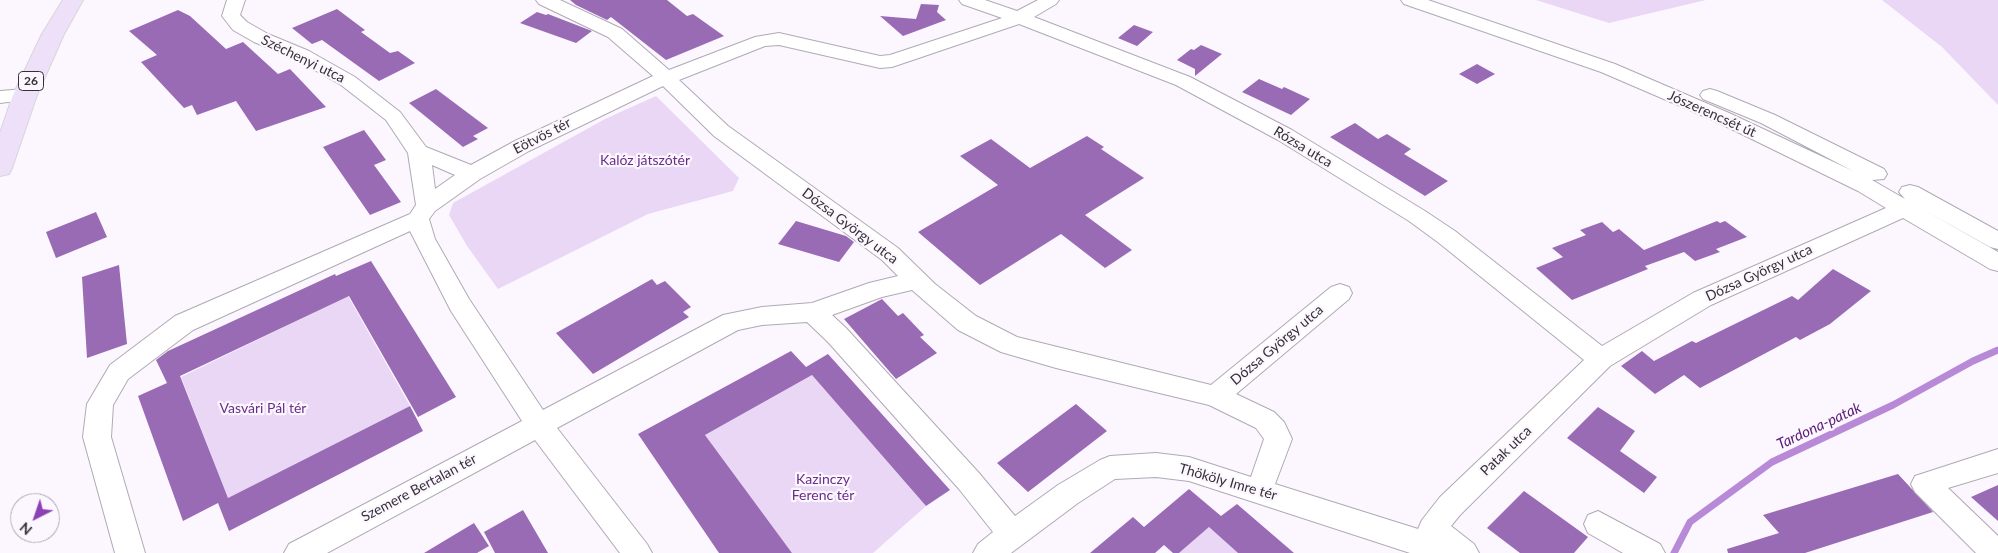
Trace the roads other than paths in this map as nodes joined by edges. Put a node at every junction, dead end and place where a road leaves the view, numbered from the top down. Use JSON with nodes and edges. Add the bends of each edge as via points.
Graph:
{"nodes":[{"id":1,"x":73,"y":0,"type":"edge"},
{"id":2,"x":236,"y":0,"type":"edge"},
{"id":3,"x":545,"y":0,"type":"edge"},
{"id":4,"x":968,"y":0,"type":"edge"},
{"id":5,"x":1050,"y":0,"type":"edge"},
{"id":6,"x":1410,"y":0,"type":"edge"},
{"id":7,"x":1450,"y":0,"type":"edge"},
{"id":8,"x":1017,"y":18,"type":"junction"},
{"id":9,"x":665,"y":78,"type":"junction"},
{"id":10,"x":25,"y":94,"type":"junction"},
{"id":11,"x":0,"y":97,"type":"edge"},
{"id":12,"x":419,"y":152,"type":"junction"},
{"id":13,"x":0,"y":168,"type":"edge"},
{"id":14,"x":472,"y":174,"type":"junction"},
{"id":15,"x":1914,"y":204,"type":"junction"},
{"id":16,"x":422,"y":212,"type":"junction"},
{"id":17,"x":1998,"y":242,"type":"edge"},
{"id":18,"x":1998,"y":263,"type":"edge"},
{"id":19,"x":916,"y":280,"type":"junction"},
{"id":20,"x":1340,"y":293,"type":"dead end"},
{"id":21,"x":812,"y":312,"type":"junction"},
{"id":22,"x":1601,"y":359,"type":"junction"},
{"id":23,"x":1215,"y":396,"type":"junction"},
{"id":24,"x":538,"y":424,"type":"junction"},
{"id":25,"x":1998,"y":461,"type":"edge"},
{"id":26,"x":1259,"y":490,"type":"junction"},
{"id":27,"x":1598,"y":524,"type":"dead end"},
{"id":28,"x":1013,"y":535,"type":"junction"},
{"id":29,"x":1428,"y":542,"type":"edge"},
{"id":30,"x":130,"y":553,"type":"edge"},
{"id":31,"x":299,"y":553,"type":"edge"},
{"id":32,"x":637,"y":553,"type":"edge"},
{"id":33,"x":988,"y":553,"type":"edge"},
{"id":34,"x":1464,"y":553,"type":"edge"},
{"id":35,"x":1650,"y":553,"type":"edge"},
{"id":36,"x":1996,"y":553,"type":"edge"}],
"edges":[{"from":1,"to":10,"type":"main road","number":"26"},
{"from":2,"to":12,"type":"street","name":"Széchenyi utca","via":[[231,16],[240,26],[348,80],[393,116]]},
{"from":3,"to":9,"type":"street","name":"Dózsa György utca","via":[[615,33]]},
{"from":4,"to":8,"type":"street","name":"Rózsa utca"},
{"from":5,"to":8,"type":"street","name":"Eötvös tér"},
{"from":6,"to":15,"type":"street","name":"Jószerencsét út","via":[[1608,68],[1722,117],[1866,186]]},
{"from":7,"to":15,"type":"street","name":"Jószerencsét út","via":[[1612,56],[1743,109],[1815,142]]},
{"from":8,"to":9,"type":"street","name":"Eötvös tér","via":[[892,61],[880,62],[779,39],[729,52]]},
{"from":8,"to":22,"type":"street","name":"Rózsa utca","via":[[1183,81],[1285,135],[1447,237]]},
{"from":9,"to":14,"type":"street","name":"Eötvös tér","via":[[522,146]]},
{"from":9,"to":19,"type":"street","name":"Dózsa György utca","via":[[721,131],[890,254]]},
{"from":10,"to":11,"type":"street"},
{"from":10,"to":13,"type":"main road","number":"26"},
{"from":12,"to":14,"type":"street"},
{"from":12,"to":16,"type":"street","name":"Széchenyi utca"},
{"from":14,"to":16,"type":"street","name":"Eötvös tér"},
{"from":15,"to":17,"type":"street","name":"Jószerencsét út"},
{"from":15,"to":18,"type":"street","name":"Jószerencsét út"},
{"from":15,"to":22,"type":"street","name":"Dózsa György utca","via":[[1702,300]]},
{"from":16,"to":24,"type":"street","via":[[424,239],[460,305]]},
{"from":16,"to":30,"type":"street","via":[[184,323],[119,372],[100,404],[97,437]]},
{"from":19,"to":21,"type":"street","via":[[877,289]]},
{"from":19,"to":23,"type":"street","name":"Dózsa György utca","via":[[967,323],[1010,345]]},
{"from":20,"to":23,"type":"street","name":"Dózsa György utca"},
{"from":21,"to":24,"type":"street","via":[[732,322]]},
{"from":21,"to":28,"type":"street","via":[[950,459]]},
{"from":22,"to":29,"type":"street","name":"Patak utca","via":[[1450,506]]},
{"from":23,"to":26,"type":"street","name":"Dózsa György utca","via":[[1265,420],[1274,430],[1278,439],[1275,451]]},
{"from":24,"to":31,"type":"street","name":"Szemere Bertalan tér"},
{"from":24,"to":32,"type":"street"},
{"from":25,"to":36,"type":"street","via":[[1925,484]]},
{"from":26,"to":28,"type":"street","name":"Thököly Imre tér","via":[[1169,465],[1110,468]]},
{"from":26,"to":29,"type":"street","name":"Thököly Imre tér"},
{"from":27,"to":35,"type":"street"},
{"from":28,"to":33,"type":"street","name":"Thököly Imre tér"},
{"from":29,"to":34,"type":"street","name":"Thököly Imre tér"}]}
